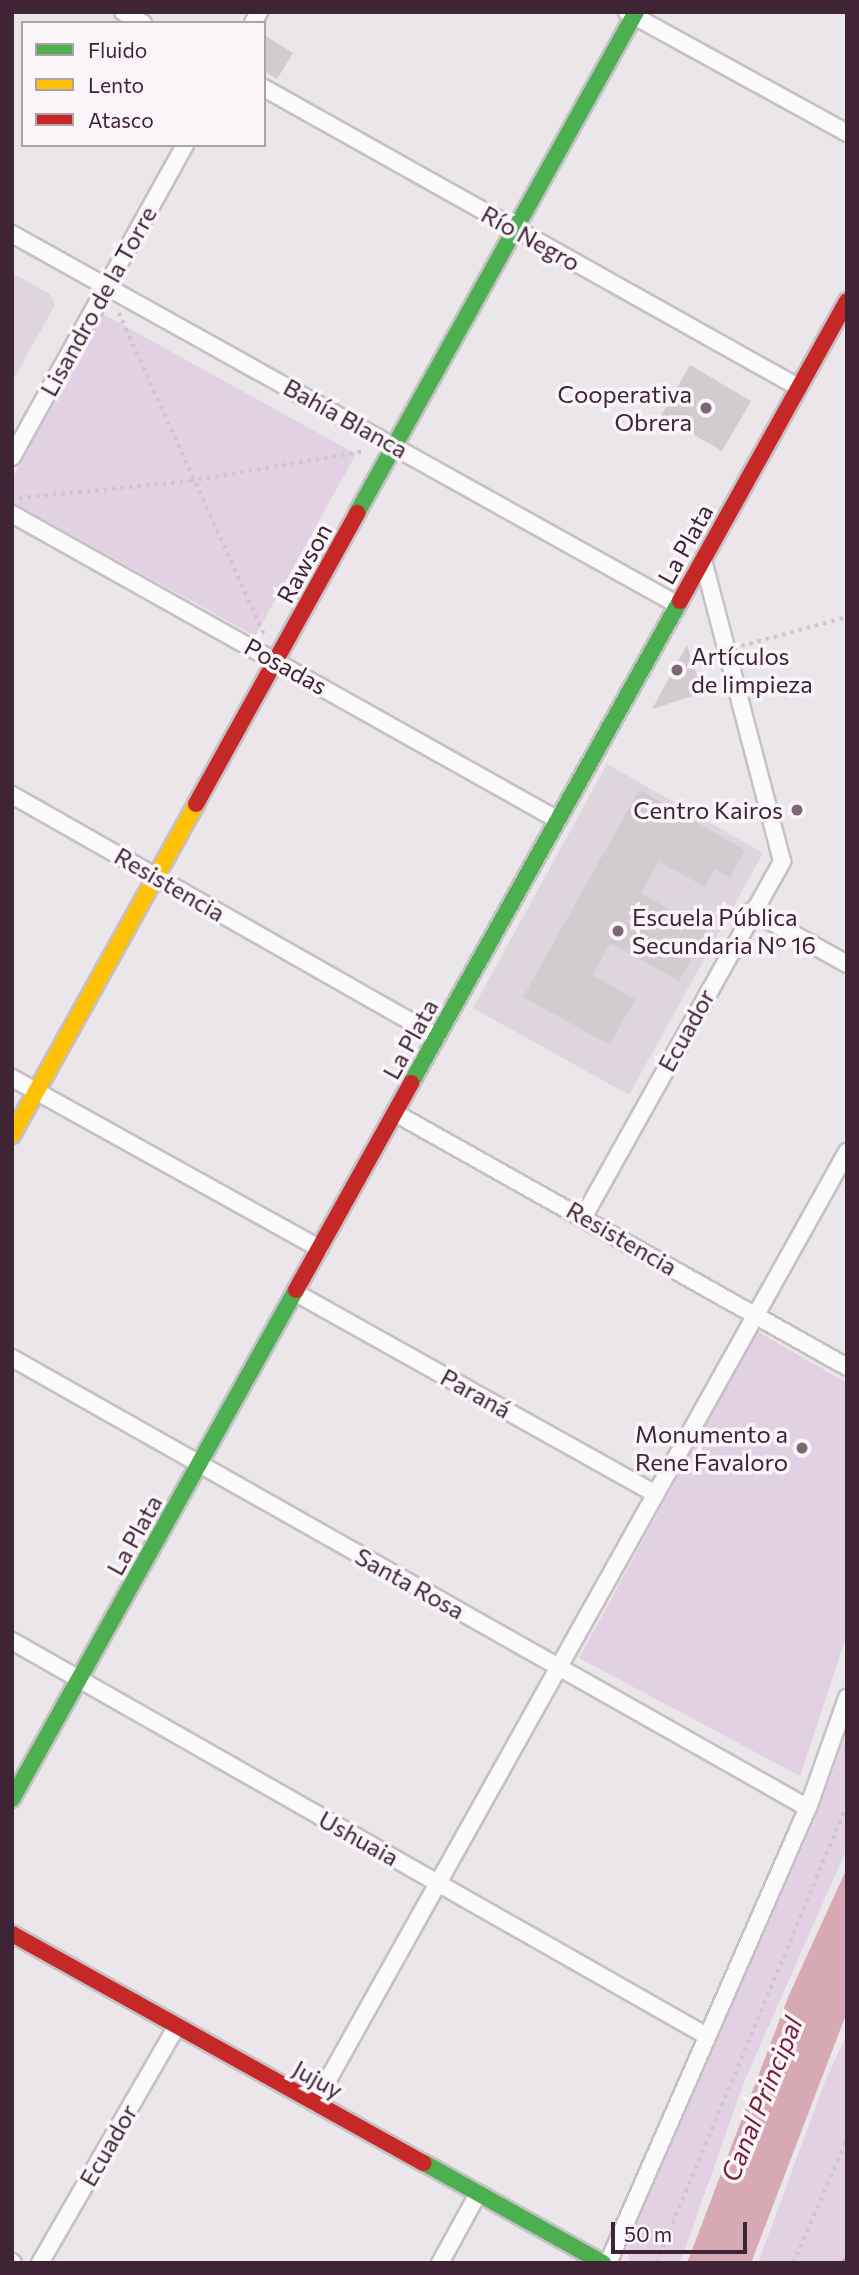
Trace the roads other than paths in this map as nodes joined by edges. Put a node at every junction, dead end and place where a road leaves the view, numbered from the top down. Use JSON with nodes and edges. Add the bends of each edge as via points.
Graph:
{"nodes":[{"id":1,"x":123,"y":12,"type":"edge"},
{"id":2,"x":632,"y":14,"type":"edge"},
{"id":3,"x":139,"y":21,"type":"edge"},
{"id":4,"x":266,"y":89,"type":"edge"},
{"id":5,"x":847,"y":133,"type":"edge"},
{"id":6,"x":184,"y":147,"type":"edge"},
{"id":7,"x":513,"y":229,"type":"junction"},
{"id":8,"x":12,"y":234,"type":"edge"},
{"id":9,"x":107,"y":285,"type":"junction"},
{"id":10,"x":847,"y":301,"type":"edge"},
{"id":11,"x":798,"y":387,"type":"junction"},
{"id":12,"x":395,"y":446,"type":"junction"},
{"id":13,"x":12,"y":457,"type":"edge"},
{"id":14,"x":12,"y":514,"type":"edge"},
{"id":15,"x":703,"y":560,"type":"junction"},
{"id":16,"x":678,"y":605,"type":"junction"},
{"id":17,"x":276,"y":660,"type":"junction"},
{"id":18,"x":12,"y":795,"type":"edge"},
{"id":19,"x":558,"y":820,"type":"junction"},
{"id":20,"x":156,"y":875,"type":"junction"},
{"id":21,"x":752,"y":911,"type":"junction"},
{"id":22,"x":847,"y":964,"type":"edge"},
{"id":23,"x":437,"y":1036,"type":"junction"},
{"id":24,"x":12,"y":1078,"type":"edge"},
{"id":25,"x":36,"y":1092,"type":"junction"},
{"id":26,"x":395,"y":1113,"type":"junction"},
{"id":27,"x":12,"y":1135,"type":"edge"},
{"id":28,"x":847,"y":1152,"type":"edge"},
{"id":29,"x":584,"y":1216,"type":"junction"},
{"id":30,"x":320,"y":1249,"type":"junction"},
{"id":31,"x":296,"y":1293,"type":"junction"},
{"id":32,"x":754,"y":1314,"type":"junction"},
{"id":33,"x":12,"y":1358,"type":"edge"},
{"id":34,"x":847,"y":1367,"type":"edge"},
{"id":35,"x":201,"y":1462,"type":"junction"},
{"id":36,"x":656,"y":1494,"type":"junction"},
{"id":37,"x":12,"y":1642,"type":"edge"},
{"id":38,"x":559,"y":1667,"type":"junction"},
{"id":39,"x":80,"y":1679,"type":"junction"},
{"id":40,"x":847,"y":1698,"type":"edge"},
{"id":41,"x":12,"y":1800,"type":"edge"},
{"id":42,"x":808,"y":1808,"type":"junction"},
{"id":43,"x":439,"y":1883,"type":"junction"},
{"id":44,"x":12,"y":1934,"type":"edge"},
{"id":45,"x":176,"y":2027,"type":"junction"},
{"id":46,"x":705,"y":2035,"type":"junction"},
{"id":47,"x":315,"y":2103,"type":"junction"},
{"id":48,"x":478,"y":2194,"type":"junction"},
{"id":49,"x":40,"y":2263,"type":"edge"},
{"id":50,"x":440,"y":2263,"type":"edge"},
{"id":51,"x":603,"y":2263,"type":"edge"},
{"id":52,"x":608,"y":2263,"type":"edge"}],
"edges":[{"from":1,"to":3,"type":"street"},
{"from":2,"to":5,"type":"street"},
{"from":2,"to":7,"type":"street","name":"Rawson"},
{"from":4,"to":7,"type":"street","name":"Río Negro"},
{"from":6,"to":9,"type":"street","name":"Lisandro de la Torre"},
{"from":7,"to":11,"type":"street","name":"Río Negro"},
{"from":7,"to":12,"type":"street","name":"Rawson"},
{"from":8,"to":9,"type":"street","name":"Bahía Blanca"},
{"from":9,"to":12,"type":"street","name":"Bahía Blanca"},
{"from":9,"to":13,"type":"street","name":"Lisandro de la Torre"},
{"from":10,"to":11,"type":"street","name":"La Plata"},
{"from":11,"to":15,"type":"street","name":"La Plata"},
{"from":12,"to":16,"type":"street","name":"Bahía Blanca"},
{"from":12,"to":17,"type":"street","name":"Rawson"},
{"from":14,"to":17,"type":"street","name":"Posadas"},
{"from":15,"to":16,"type":"street","name":"La Plata"},
{"from":15,"to":21,"type":"street","name":"Ecuador","via":[[781,849],[782,861]]},
{"from":16,"to":19,"type":"street","name":"La Plata"},
{"from":17,"to":19,"type":"street","name":"Posadas"},
{"from":17,"to":20,"type":"street","name":"Rawson"},
{"from":18,"to":20,"type":"street","name":"Resistencia"},
{"from":19,"to":23,"type":"street","name":"La Plata"},
{"from":20,"to":23,"type":"street","name":"Resistencia"},
{"from":20,"to":25,"type":"street","name":"Rawson"},
{"from":21,"to":22,"type":"street"},
{"from":21,"to":29,"type":"street","name":"Ecuador"},
{"from":23,"to":26,"type":"street","name":"La Plata"},
{"from":24,"to":25,"type":"street"},
{"from":25,"to":27,"type":"street","name":"Rawson"},
{"from":25,"to":30,"type":"street"},
{"from":26,"to":29,"type":"street","name":"Resistencia"},
{"from":26,"to":30,"type":"street","name":"La Plata"},
{"from":28,"to":32,"type":"street"},
{"from":29,"to":32,"type":"street","name":"Resistencia"},
{"from":30,"to":31,"type":"street","name":"La Plata"},
{"from":31,"to":35,"type":"street","name":"La Plata"},
{"from":31,"to":36,"type":"street","name":"Paraná"},
{"from":32,"to":34,"type":"street","name":"Resistencia"},
{"from":32,"to":36,"type":"street"},
{"from":33,"to":35,"type":"street","name":"Santa Rosa"},
{"from":35,"to":38,"type":"street","name":"Santa Rosa"},
{"from":35,"to":39,"type":"street","name":"La Plata"},
{"from":36,"to":38,"type":"street"},
{"from":37,"to":39,"type":"street","name":"Ushuaia"},
{"from":38,"to":42,"type":"street","name":"Santa Rosa"},
{"from":38,"to":43,"type":"street"},
{"from":39,"to":41,"type":"street","name":"La Plata"},
{"from":39,"to":43,"type":"street","name":"Ushuaia"},
{"from":40,"to":42,"type":"street"},
{"from":42,"to":46,"type":"street"},
{"from":43,"to":46,"type":"street","name":"Ushuaia"},
{"from":43,"to":47,"type":"street"},
{"from":44,"to":45,"type":"street","name":"Jujuy"},
{"from":45,"to":47,"type":"street","name":"Jujuy"},
{"from":45,"to":49,"type":"street","name":"Ecuador"},
{"from":46,"to":52,"type":"street"},
{"from":47,"to":48,"type":"street","name":"Jujuy"},
{"from":48,"to":50,"type":"street"},
{"from":48,"to":51,"type":"street","name":"Jujuy"}]}
